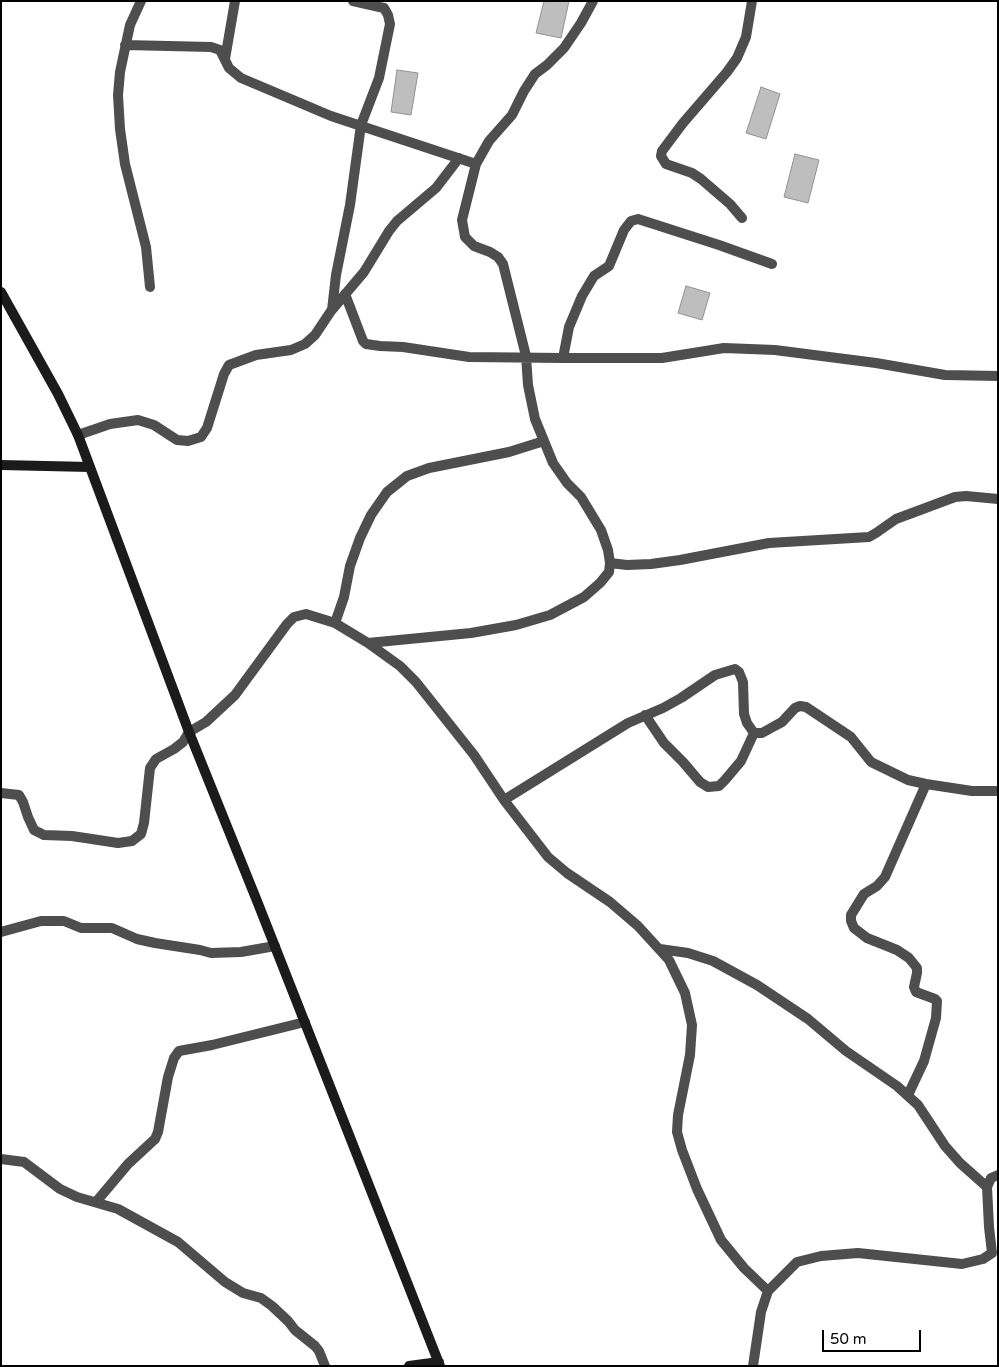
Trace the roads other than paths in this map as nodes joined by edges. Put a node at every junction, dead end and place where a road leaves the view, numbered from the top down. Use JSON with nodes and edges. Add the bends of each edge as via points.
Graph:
{"nodes":[{"id":1,"x":141,"y":1,"type":"edge"},
{"id":2,"x":236,"y":1,"type":"edge"},
{"id":3,"x":353,"y":1,"type":"edge"},
{"id":4,"x":592,"y":1,"type":"edge"},
{"id":5,"x":752,"y":1,"type":"edge"},
{"id":6,"x":125,"y":45,"type":"junction"},
{"id":7,"x":225,"y":59,"type":"junction"},
{"id":8,"x":361,"y":126,"type":"junction"},
{"id":9,"x":459,"y":158,"type":"junction"},
{"id":10,"x":476,"y":164,"type":"junction"},
{"id":11,"x":742,"y":218,"type":"dead end"},
{"id":12,"x":772,"y":264,"type":"dead end"},
{"id":13,"x":150,"y":287,"type":"dead end"},
{"id":14,"x":1,"y":292,"type":"edge"},
{"id":15,"x":346,"y":294,"type":"junction"},
{"id":16,"x":332,"y":310,"type":"junction"},
{"id":17,"x":526,"y":356,"type":"junction"},
{"id":18,"x":564,"y":358,"type":"junction"},
{"id":19,"x":998,"y":376,"type":"edge"},
{"id":20,"x":78,"y":435,"type":"junction"},
{"id":21,"x":544,"y":441,"type":"junction"},
{"id":22,"x":1,"y":465,"type":"edge"},
{"id":23,"x":90,"y":467,"type":"junction"},
{"id":24,"x":998,"y":499,"type":"edge"},
{"id":25,"x":610,"y":563,"type":"junction"},
{"id":26,"x":335,"y":623,"type":"junction"},
{"id":27,"x":368,"y":643,"type":"junction"},
{"id":28,"x":645,"y":715,"type":"junction"},
{"id":29,"x":189,"y":732,"type":"junction"},
{"id":30,"x":754,"y":733,"type":"junction"},
{"id":31,"x":926,"y":784,"type":"junction"},
{"id":32,"x":998,"y":791,"type":"edge"},
{"id":33,"x":1,"y":793,"type":"edge"},
{"id":34,"x":504,"y":800,"type":"junction"},
{"id":35,"x":1,"y":932,"type":"edge"},
{"id":36,"x":275,"y":946,"type":"junction"},
{"id":37,"x":660,"y":949,"type":"junction"},
{"id":38,"x":305,"y":1022,"type":"junction"},
{"id":39,"x":908,"y":1095,"type":"junction"},
{"id":40,"x":1,"y":1159,"type":"edge"},
{"id":41,"x":998,"y":1175,"type":"edge"},
{"id":42,"x":987,"y":1187,"type":"junction"},
{"id":43,"x":96,"y":1202,"type":"junction"},
{"id":44,"x":995,"y":1256,"type":"edge"},
{"id":45,"x":768,"y":1291,"type":"junction"},
{"id":46,"x":440,"y":1364,"type":"edge"},
{"id":47,"x":325,"y":1366,"type":"edge"},
{"id":48,"x":409,"y":1366,"type":"edge"},
{"id":49,"x":753,"y":1366,"type":"edge"}],
"edges":[{"from":1,"to":6,"type":"street"},
{"from":2,"to":7,"type":"street"},
{"from":3,"to":8,"type":"street","via":[[384,8],[390,24],[379,78]]},
{"from":4,"to":10,"type":"street","via":[[564,48],[535,74],[512,115],[489,141]]},
{"from":5,"to":11,"type":"street","via":[[746,37],[737,58],[683,123],[661,156],[666,164],[702,179]]},
{"from":6,"to":7,"type":"street","via":[[211,47],[220,50]]},
{"from":6,"to":13,"type":"street","via":[[118,95],[120,129],[125,164],[146,247]]},
{"from":7,"to":8,"type":"street","via":[[229,68],[241,78]]},
{"from":8,"to":9,"type":"street"},
{"from":8,"to":16,"type":"street"},
{"from":9,"to":10,"type":"street"},
{"from":9,"to":15,"type":"street","via":[[436,188],[389,231]]},
{"from":10,"to":17,"type":"street","via":[[462,229],[474,246],[490,252],[503,264]]},
{"from":12,"to":18,"type":"street","via":[[638,219],[631,221],[609,266],[594,276],[582,296],[568,327]]},
{"from":14,"to":20,"type":"street"},
{"from":15,"to":16,"type":"street"},
{"from":15,"to":17,"type":"street","via":[[366,344],[469,357]]},
{"from":16,"to":20,"type":"street","via":[[305,344],[229,365],[201,437],[177,440],[154,425],[138,420],[110,424]]},
{"from":17,"to":18,"type":"street"},
{"from":17,"to":21,"type":"street","via":[[528,385]]},
{"from":18,"to":19,"type":"street","via":[[662,358],[724,348],[775,350],[945,375]]},
{"from":20,"to":23,"type":"street"},
{"from":21,"to":25,"type":"street","via":[[553,464],[581,497],[601,530]]},
{"from":21,"to":26,"type":"street","via":[[509,452],[429,468],[407,476],[386,492],[360,538]]},
{"from":22,"to":23,"type":"street"},
{"from":23,"to":29,"type":"street"},
{"from":24,"to":25,"type":"street","via":[[956,497],[896,519],[869,537],[769,543],[651,564]]},
{"from":25,"to":27,"type":"street","via":[[609,572],[584,597],[550,615],[471,633]]},
{"from":26,"to":27,"type":"street"},
{"from":26,"to":29,"type":"street","via":[[306,614],[294,617],[235,696],[206,722]]},
{"from":27,"to":34,"type":"street","via":[[416,682],[474,755]]},
{"from":28,"to":30,"type":"street","via":[[664,743],[708,787],[719,786],[725,780],[741,761]]},
{"from":28,"to":30,"type":"street","via":[[681,698],[715,675],[735,668],[743,682],[744,714]]},
{"from":28,"to":34,"type":"street","via":[[608,734]]},
{"from":29,"to":33,"type":"street","via":[[183,742],[156,758],[150,768],[144,823],[141,834],[132,841],[118,843],[72,836],[44,836],[34,830],[18,795]]},
{"from":29,"to":36,"type":"street"},
{"from":30,"to":31,"type":"street","via":[[762,733],[782,722],[794,708],[806,707],[851,737],[870,762],[908,780]]},
{"from":31,"to":32,"type":"street","via":[[972,791]]},
{"from":31,"to":39,"type":"street","via":[[885,877],[864,894],[851,915],[854,928],[867,938],[909,958],[916,968],[916,992],[937,1002],[924,1061]]},
{"from":34,"to":37,"type":"street","via":[[548,857],[610,902]]},
{"from":35,"to":36,"type":"street","via":[[40,921],[64,920],[82,928],[112,928],[137,939],[211,953]]},
{"from":36,"to":38,"type":"street"},
{"from":37,"to":39,"type":"street","via":[[713,962],[757,985]]},
{"from":37,"to":45,"type":"street","via":[[685,993],[692,1025],[690,1055],[678,1116],[677,1132],[682,1150],[696,1189],[721,1240]]},
{"from":38,"to":43,"type":"street","via":[[179,1051],[168,1077],[155,1139],[128,1164]]},
{"from":38,"to":46,"type":"street"},
{"from":39,"to":42,"type":"street","via":[[945,1146]]},
{"from":40,"to":43,"type":"street","via":[[24,1162],[60,1189]]},
{"from":41,"to":42,"type":"street"},
{"from":42,"to":44,"type":"street","via":[[988,1227]]},
{"from":43,"to":47,"type":"street","via":[[118,1208],[178,1242],[230,1285],[261,1298],[315,1346]]},
{"from":44,"to":45,"type":"street","via":[[962,1264],[858,1254],[821,1256],[797,1262]]},
{"from":45,"to":49,"type":"street"},
{"from":46,"to":48,"type":"street"}]}
